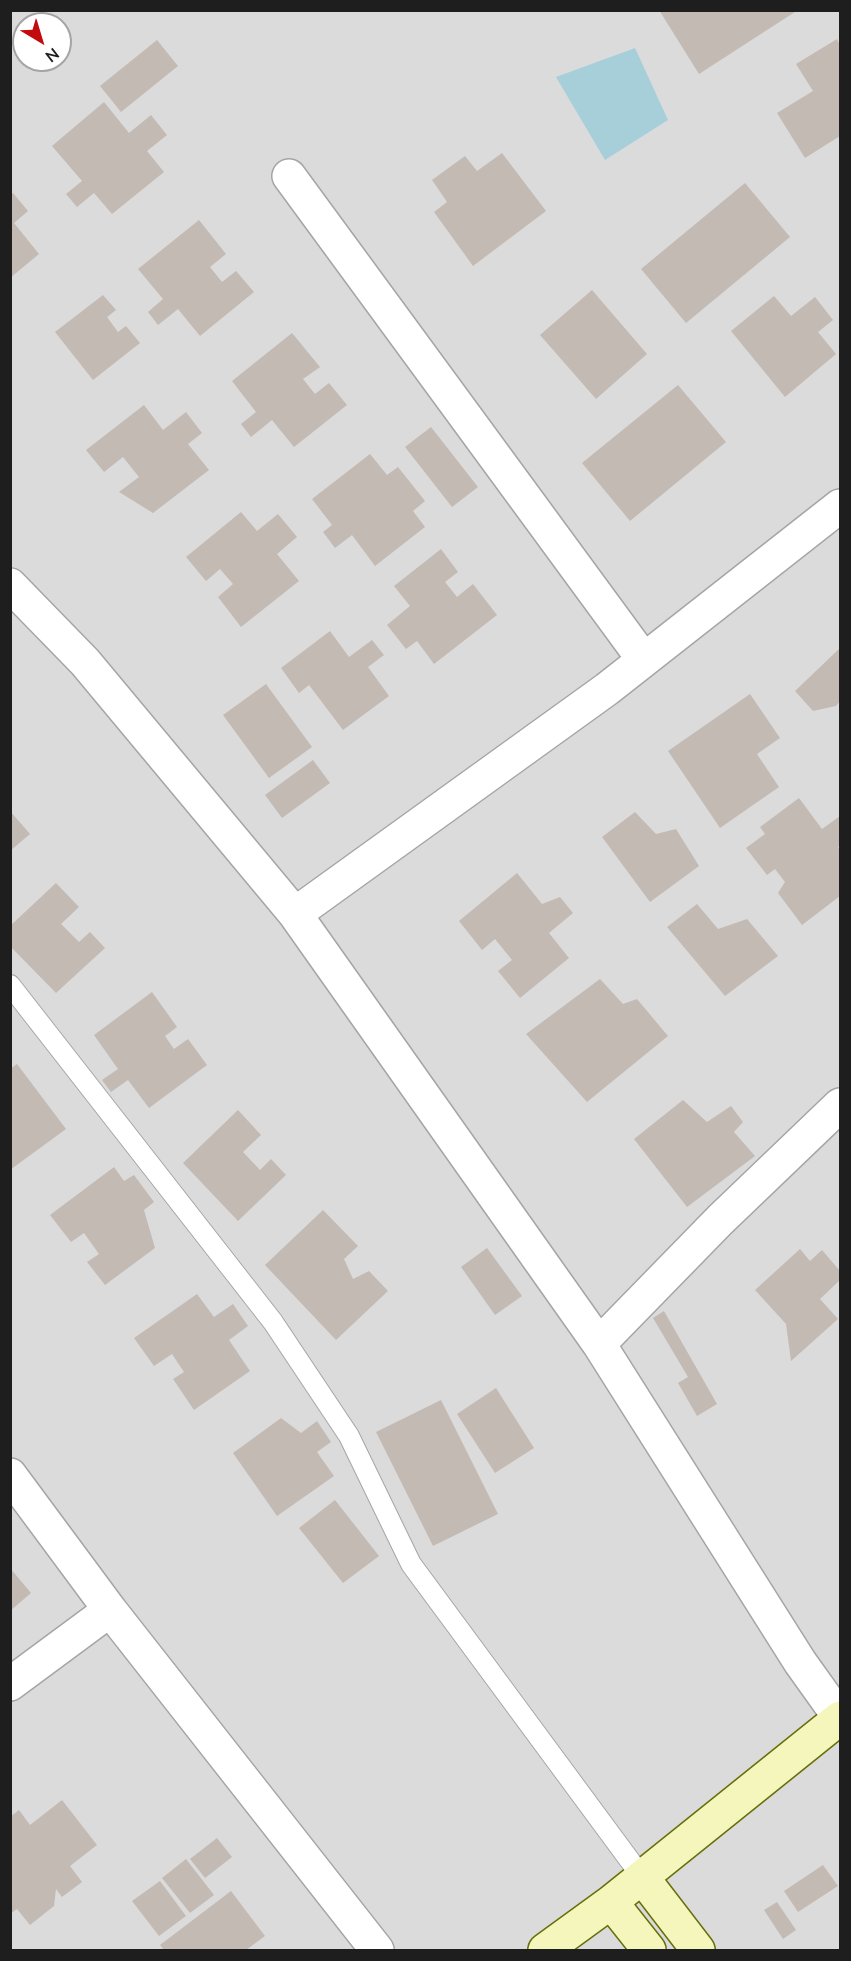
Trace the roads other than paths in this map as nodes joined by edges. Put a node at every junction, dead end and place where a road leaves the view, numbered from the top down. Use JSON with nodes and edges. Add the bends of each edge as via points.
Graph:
{"nodes":[{"id":1,"x":289,"y":176,"type":"dead end"},
{"id":2,"x":840,"y":506,"type":"edge"},
{"id":3,"x":10,"y":585,"type":"edge"},
{"id":4,"x":644,"y":660,"type":"junction"},
{"id":5,"x":295,"y":914,"type":"junction"},
{"id":6,"x":10,"y":985,"type":"edge"},
{"id":7,"x":840,"y":1105,"type":"edge"},
{"id":8,"x":599,"y":1344,"type":"junction"},
{"id":9,"x":10,"y":1475,"type":"edge"},
{"id":10,"x":110,"y":1610,"type":"junction"},
{"id":11,"x":10,"y":1684,"type":"edge"},
{"id":12,"x":840,"y":1718,"type":"edge"},
{"id":13,"x":642,"y":1877,"type":"junction"},
{"id":14,"x":611,"y":1902,"type":"junction"},
{"id":15,"x":377,"y":1950,"type":"edge"},
{"id":16,"x":545,"y":1950,"type":"edge"},
{"id":17,"x":649,"y":1950,"type":"edge"},
{"id":18,"x":698,"y":1950,"type":"edge"}],
"edges":[{"from":1,"to":4,"type":"street"},
{"from":2,"to":4,"type":"street"},
{"from":3,"to":5,"type":"street","via":[[85,662]]},
{"from":4,"to":5,"type":"street"},
{"from":5,"to":8,"type":"street"},
{"from":6,"to":13,"type":"lane","via":[[273,1322],[349,1436],[411,1564]]},
{"from":7,"to":8,"type":"street"},
{"from":8,"to":12,"type":"street","via":[[800,1662]]},
{"from":9,"to":10,"type":"street"},
{"from":10,"to":11,"type":"street"},
{"from":10,"to":15,"type":"street"},
{"from":12,"to":13,"type":"street"},
{"from":13,"to":14,"type":"street"},
{"from":13,"to":18,"type":"street"},
{"from":14,"to":16,"type":"street"},
{"from":14,"to":17,"type":"street"}]}
